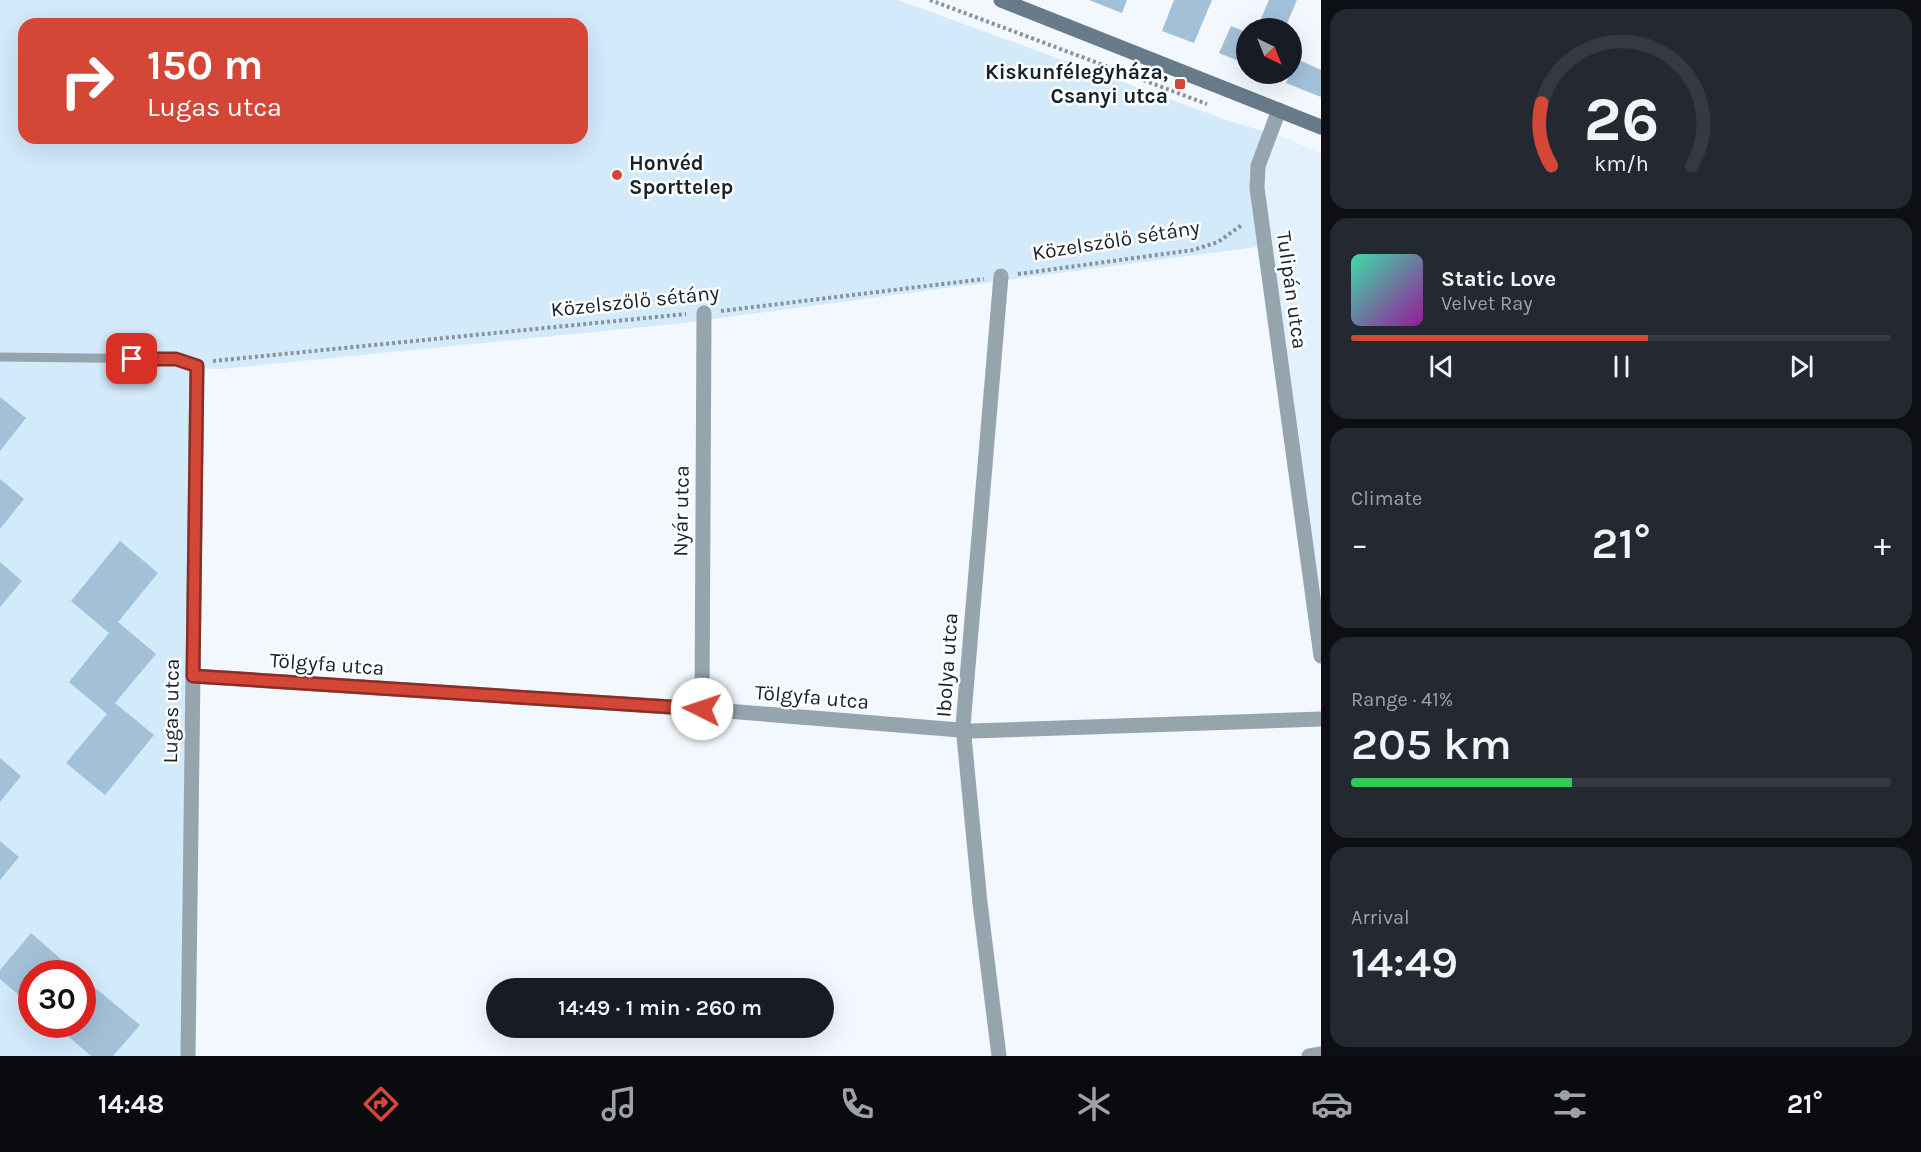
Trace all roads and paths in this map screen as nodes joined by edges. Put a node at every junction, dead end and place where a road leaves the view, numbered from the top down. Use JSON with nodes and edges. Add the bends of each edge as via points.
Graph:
{"nodes":[{"id":1,"x":930,"y":0,"type":"edge"},
{"id":2,"x":1001,"y":0,"type":"edge"},
{"id":3,"x":1211,"y":106,"type":"dead end"},
{"id":4,"x":1279,"y":111,"type":"junction"},
{"id":5,"x":1321,"y":127,"type":"edge"},
{"id":6,"x":1260,"y":207,"type":"junction"},
{"id":7,"x":1001,"y":276,"type":"junction"},
{"id":8,"x":704,"y":313,"type":"junction"},
{"id":9,"x":0,"y":357,"type":"edge"},
{"id":10,"x":197,"y":366,"type":"junction"},
{"id":11,"x":1318,"y":618,"type":"edge"},
{"id":12,"x":1321,"y":656,"type":"edge"},
{"id":13,"x":193,"y":676,"type":"junction"},
{"id":14,"x":702,"y":709,"type":"junction"},
{"id":15,"x":1321,"y":719,"type":"edge"},
{"id":16,"x":964,"y":730,"type":"junction"},
{"id":17,"x":1321,"y":1054,"type":"edge"},
{"id":18,"x":188,"y":1056,"type":"edge"},
{"id":19,"x":999,"y":1056,"type":"edge"},
{"id":20,"x":1310,"y":1056,"type":"edge"}],
"edges":[{"from":1,"to":3,"type":"path"},
{"from":2,"to":4,"type":"street"},
{"from":4,"to":5,"type":"street"},
{"from":4,"to":6,"type":"street","name":"Tulipán utca","via":[[1258,166]]},
{"from":6,"to":7,"type":"path","name":"Közelszőlő sétány","via":[[1218,242],[1193,250]]},
{"from":6,"to":11,"type":"street","name":"Tulipán utca"},
{"from":7,"to":8,"type":"path","name":"Közelszőlő sétány"},
{"from":7,"to":16,"type":"street","name":"Ibolya utca"},
{"from":8,"to":10,"type":"path","name":"Közelszőlő sétány","via":[[222,359]]},
{"from":8,"to":14,"type":"street","name":"Nyár utca"},
{"from":9,"to":10,"type":"lane","via":[[176,359]]},
{"from":10,"to":13,"type":"street","name":"Lugas utca"},
{"from":11,"to":12,"type":"street","name":"Tulipán utca"},
{"from":13,"to":14,"type":"street","name":"Tölgyfa utca"},
{"from":13,"to":18,"type":"street","name":"Lugas utca"},
{"from":14,"to":16,"type":"street","name":"Tölgyfa utca"},
{"from":15,"to":16,"type":"street","name":"Tölgyfa utca"},
{"from":16,"to":19,"type":"street","name":"Ibolya utca"},
{"from":17,"to":20,"type":"street"}]}
